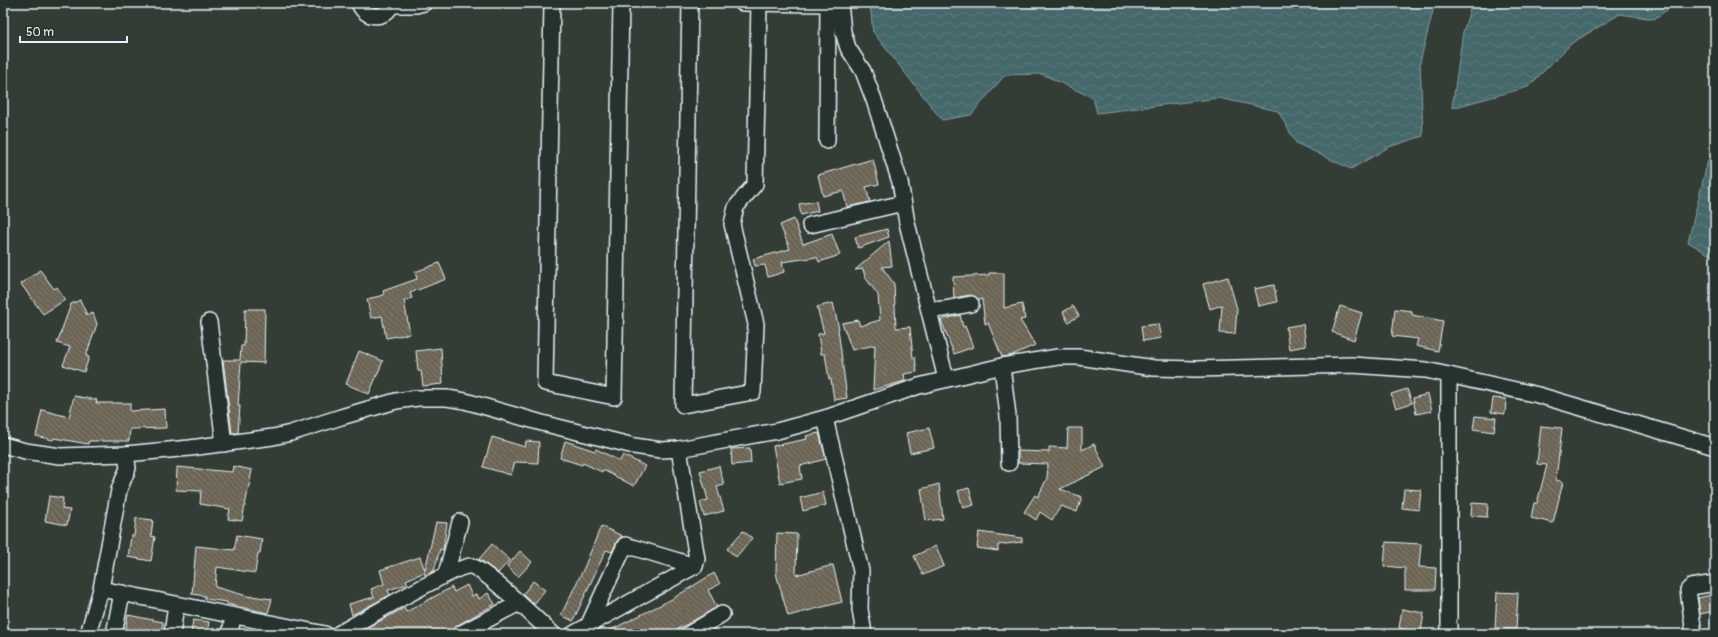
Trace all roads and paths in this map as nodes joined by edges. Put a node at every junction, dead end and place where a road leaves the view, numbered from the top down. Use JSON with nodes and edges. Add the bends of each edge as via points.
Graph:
{"nodes":[{"id":1,"x":359,"y":3,"type":"edge"},
{"id":2,"x":424,"y":3,"type":"edge"},
{"id":3,"x":552,"y":3,"type":"edge"},
{"id":4,"x":621,"y":3,"type":"edge"},
{"id":5,"x":690,"y":3,"type":"edge"},
{"id":6,"x":742,"y":3,"type":"edge"},
{"id":7,"x":759,"y":3,"type":"edge"},
{"id":8,"x":832,"y":3,"type":"edge"},
{"id":9,"x":392,"y":4,"type":"edge"},
{"id":10,"x":827,"y":141,"type":"dead end"},
{"id":11,"x":903,"y":203,"type":"junction"},
{"id":12,"x":810,"y":225,"type":"dead end"},
{"id":13,"x":971,"y":304,"type":"dead end"},
{"id":14,"x":930,"y":310,"type":"junction"},
{"id":15,"x":209,"y":322,"type":"dead end"},
{"id":16,"x":1002,"y":366,"type":"junction"},
{"id":17,"x":1449,"y":375,"type":"junction"},
{"id":18,"x":946,"y":379,"type":"junction"},
{"id":19,"x":825,"y":418,"type":"junction"},
{"id":20,"x":224,"y":444,"type":"junction"},
{"id":21,"x":3,"y":445,"type":"edge"},
{"id":22,"x":1715,"y":447,"type":"edge"},
{"id":23,"x":679,"y":449,"type":"junction"},
{"id":24,"x":126,"y":454,"type":"junction"},
{"id":25,"x":1009,"y":463,"type":"dead end"},
{"id":26,"x":460,"y":522,"type":"dead end"},
{"id":27,"x":695,"y":566,"type":"junction"},
{"id":28,"x":446,"y":574,"type":"junction"},
{"id":29,"x":1715,"y":583,"type":"edge"},
{"id":30,"x":101,"y":589,"type":"junction"},
{"id":31,"x":122,"y":592,"type":"junction"},
{"id":32,"x":519,"y":604,"type":"junction"},
{"id":33,"x":176,"y":605,"type":"junction"},
{"id":34,"x":722,"y":614,"type":"dead end"},
{"id":35,"x":233,"y":616,"type":"junction"},
{"id":36,"x":588,"y":626,"type":"junction"},
{"id":37,"x":291,"y":630,"type":"edge"},
{"id":38,"x":88,"y":634,"type":"edge"},
{"id":39,"x":114,"y":634,"type":"edge"},
{"id":40,"x":172,"y":634,"type":"edge"},
{"id":41,"x":230,"y":634,"type":"edge"},
{"id":42,"x":325,"y":634,"type":"edge"},
{"id":43,"x":338,"y":634,"type":"edge"},
{"id":44,"x":460,"y":634,"type":"edge"},
{"id":45,"x":553,"y":634,"type":"edge"},
{"id":46,"x":573,"y":634,"type":"edge"},
{"id":47,"x":689,"y":634,"type":"edge"},
{"id":48,"x":864,"y":634,"type":"edge"},
{"id":49,"x":1449,"y":634,"type":"edge"},
{"id":50,"x":1694,"y":634,"type":"edge"}],
"edges":[{"from":1,"to":9,"type":"street","via":[[361,9],[369,15],[377,16],[384,14]]},
{"from":2,"to":9,"type":"street","via":[[416,6]]},
{"from":3,"to":4,"type":"street","via":[[545,383],[614,397]]},
{"from":5,"to":7,"type":"street","via":[[684,406],[753,392],[756,324],[732,224],[736,207],[755,184]]},
{"from":6,"to":7,"type":"street"},
{"from":7,"to":8,"type":"street"},
{"from":8,"to":10,"type":"street"},
{"from":8,"to":11,"type":"street","via":[[848,48],[863,71],[874,100],[900,182]]},
{"from":11,"to":12,"type":"street"},
{"from":11,"to":14,"type":"street"},
{"from":13,"to":14,"type":"street","via":[[944,310]]},
{"from":14,"to":18,"type":"street"},
{"from":15,"to":20,"type":"street"},
{"from":16,"to":17,"type":"street","via":[[1079,357],[1154,368],[1352,365],[1426,370]]},
{"from":16,"to":18,"type":"street"},
{"from":16,"to":25,"type":"street","via":[[1008,416]]},
{"from":17,"to":22,"type":"street","via":[[1538,395]]},
{"from":17,"to":49,"type":"street"},
{"from":18,"to":19,"type":"street"},
{"from":19,"to":23,"type":"street","via":[[777,431]]},
{"from":19,"to":48,"type":"street","via":[[860,571],[860,609]]},
{"from":20,"to":23,"type":"street","via":[[291,433],[396,401],[440,398],[465,401],[634,446],[661,450]]},
{"from":20,"to":24,"type":"street"},
{"from":21,"to":24,"type":"street","via":[[60,456]]},
{"from":23,"to":27,"type":"street","via":[[697,559]]},
{"from":24,"to":30,"type":"street","via":[[128,468],[119,490]]},
{"from":26,"to":28,"type":"street"},
{"from":27,"to":36,"type":"street"},
{"from":27,"to":36,"type":"street","via":[[625,545]]},
{"from":28,"to":32,"type":"street","via":[[467,566],[475,568]]},
{"from":28,"to":43,"type":"street"},
{"from":29,"to":50,"type":"street","via":[[1690,587],[1688,590]]},
{"from":30,"to":31,"type":"street"},
{"from":30,"to":38,"type":"street"},
{"from":31,"to":33,"type":"street"},
{"from":31,"to":39,"type":"street"},
{"from":32,"to":44,"type":"street"},
{"from":32,"to":45,"type":"street"},
{"from":33,"to":35,"type":"street"},
{"from":33,"to":40,"type":"street"},
{"from":34,"to":47,"type":"street"},
{"from":35,"to":37,"type":"street"},
{"from":35,"to":41,"type":"street"},
{"from":36,"to":46,"type":"street"},
{"from":37,"to":42,"type":"street"}]}
